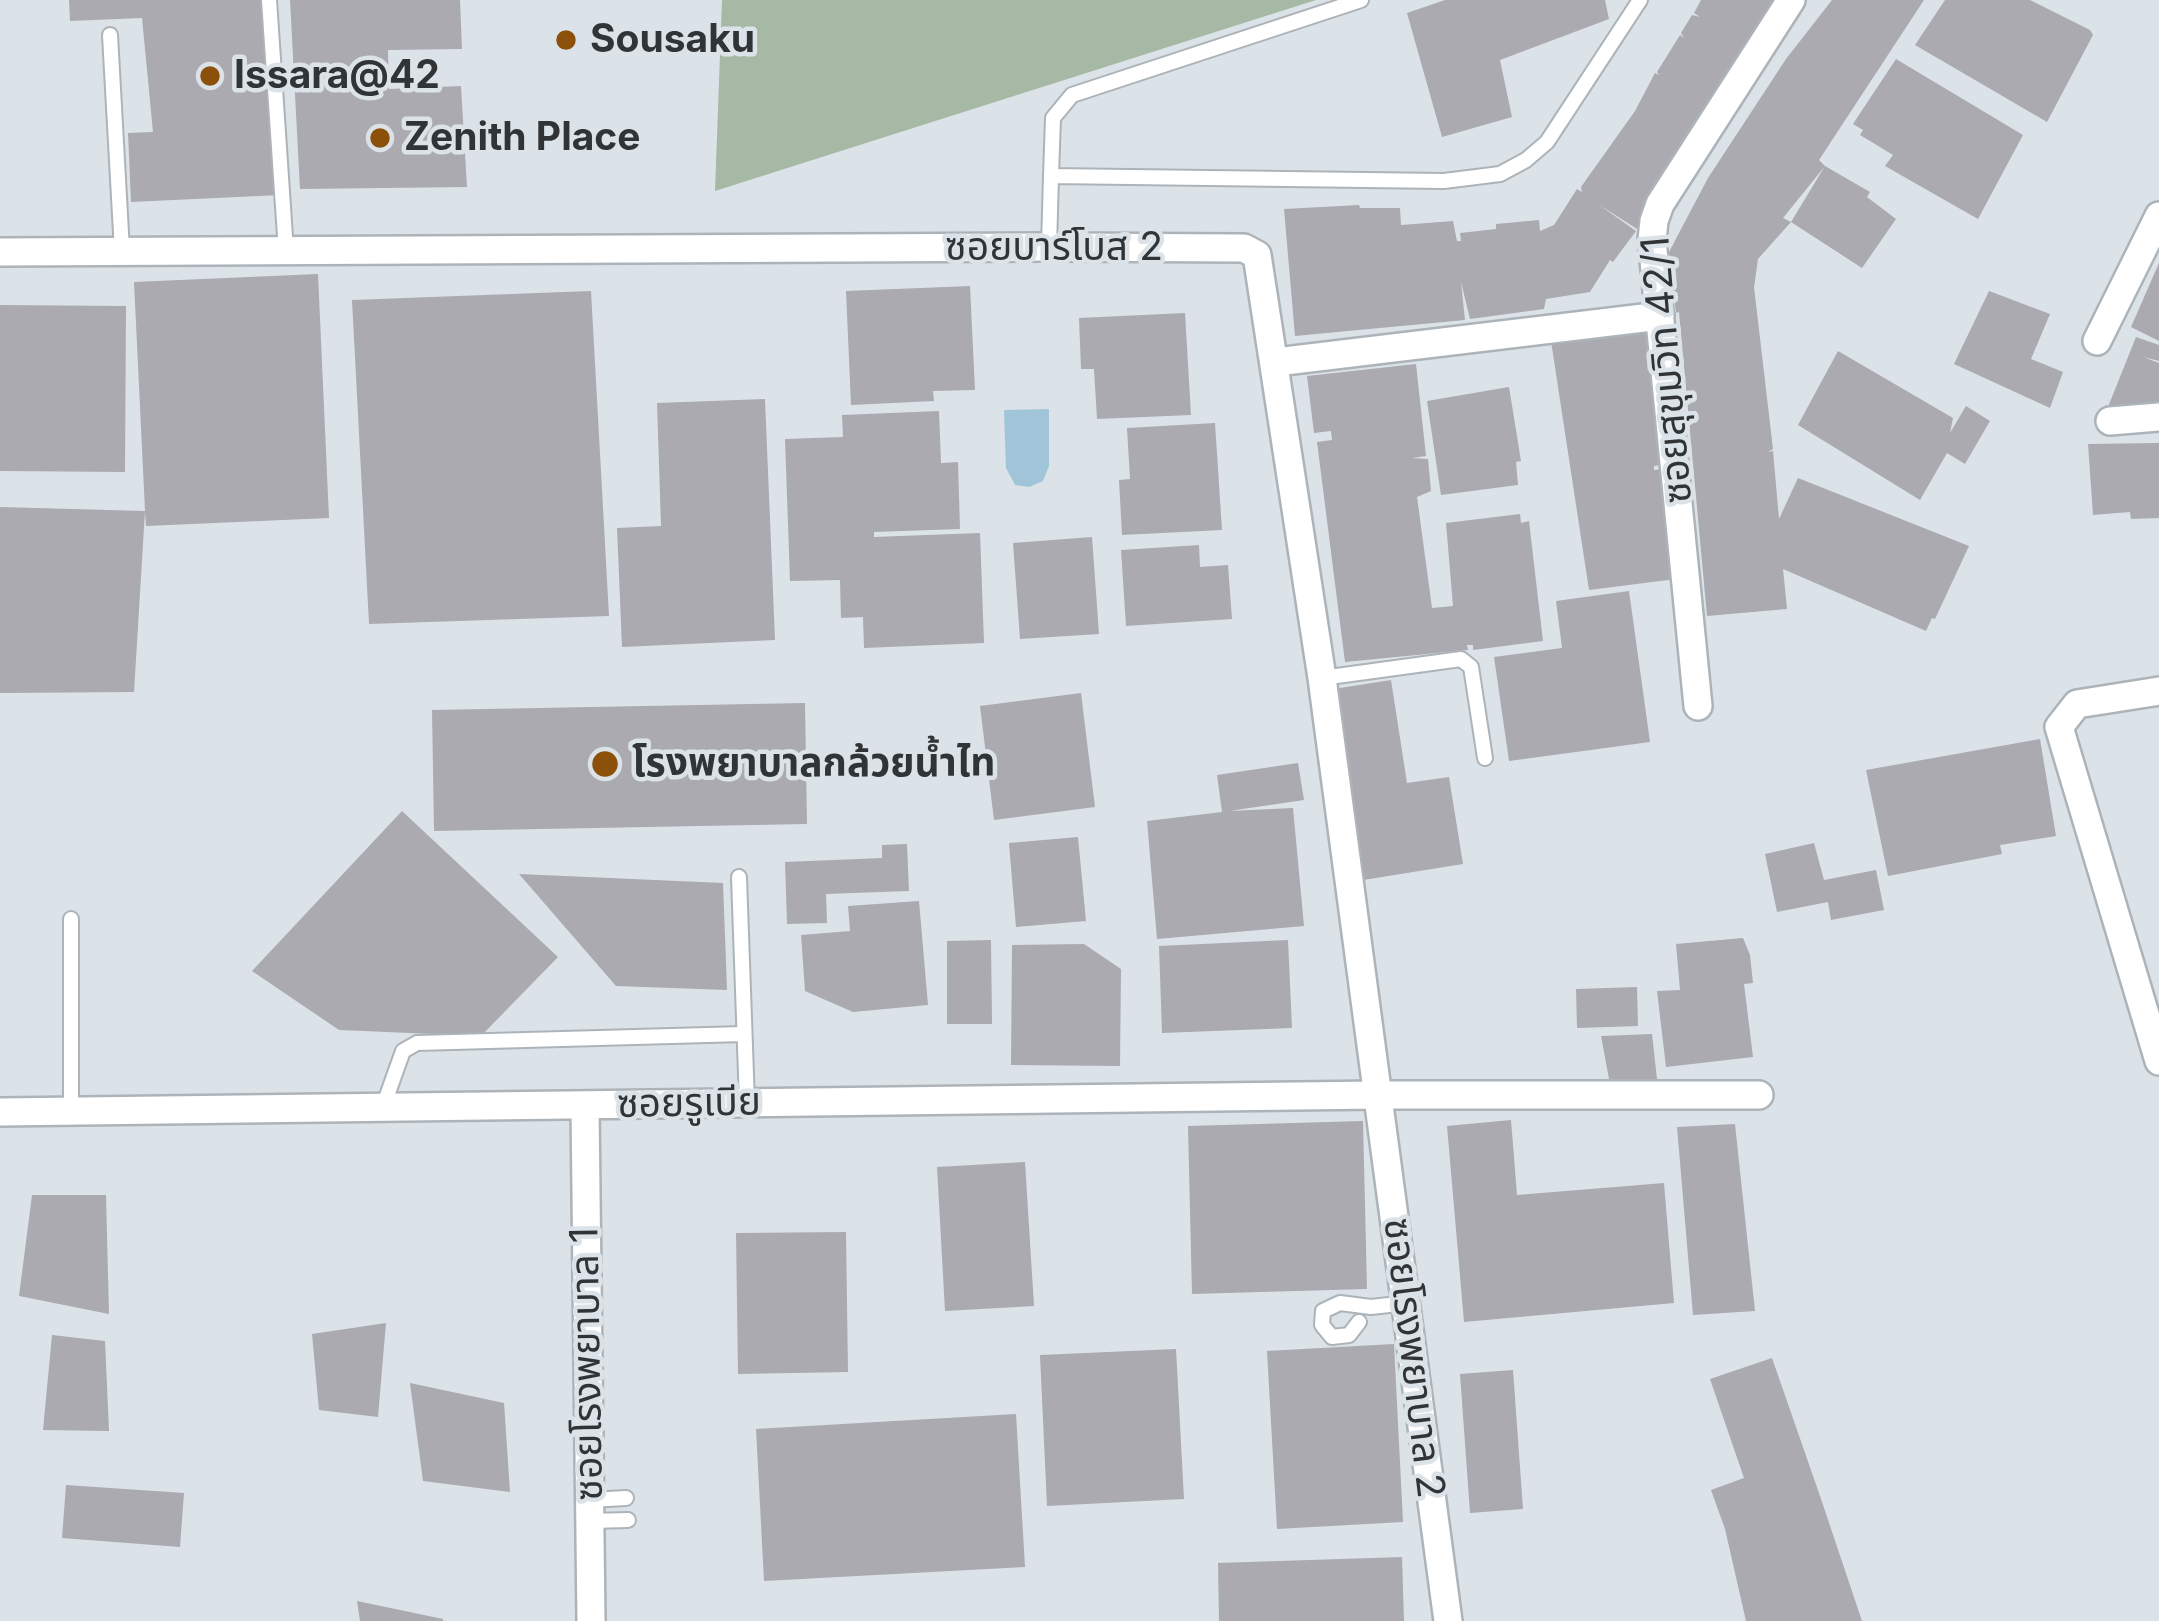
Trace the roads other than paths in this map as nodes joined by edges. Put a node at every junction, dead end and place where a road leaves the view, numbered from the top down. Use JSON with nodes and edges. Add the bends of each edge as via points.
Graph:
{"nodes":[{"id":1,"x":269,"y":0,"type":"edge"},
{"id":2,"x":1361,"y":0,"type":"edge"},
{"id":3,"x":1640,"y":0,"type":"edge"},
{"id":4,"x":1791,"y":0,"type":"edge"},
{"id":5,"x":110,"y":35,"type":"dead end"},
{"id":6,"x":1051,"y":176,"type":"junction"},
{"id":7,"x":2159,"y":216,"type":"edge"},
{"id":8,"x":1049,"y":247,"type":"junction"},
{"id":9,"x":286,"y":251,"type":"junction"},
{"id":10,"x":0,"y":252,"type":"edge"},
{"id":11,"x":122,"y":252,"type":"junction"},
{"id":12,"x":1660,"y":316,"type":"junction"},
{"id":13,"x":2097,"y":340,"type":"dead end"},
{"id":14,"x":1276,"y":362,"type":"junction"},
{"id":15,"x":2159,"y":417,"type":"edge"},
{"id":16,"x":2110,"y":421,"type":"dead end"},
{"id":17,"x":1322,"y":677,"type":"junction"},
{"id":18,"x":2159,"y":692,"type":"edge"},
{"id":19,"x":1698,"y":706,"type":"dead end"},
{"id":20,"x":1485,"y":758,"type":"dead end"},
{"id":21,"x":739,"y":877,"type":"dead end"},
{"id":22,"x":71,"y":919,"type":"dead end"},
{"id":23,"x":744,"y":1034,"type":"junction"},
{"id":24,"x":2159,"y":1061,"type":"edge"},
{"id":25,"x":1378,"y":1095,"type":"junction"},
{"id":26,"x":1759,"y":1095,"type":"dead end"},
{"id":27,"x":747,"y":1102,"type":"junction"},
{"id":28,"x":585,"y":1107,"type":"junction"},
{"id":29,"x":383,"y":1108,"type":"junction"},
{"id":30,"x":71,"y":1111,"type":"junction"},
{"id":31,"x":0,"y":1112,"type":"edge"},
{"id":32,"x":1407,"y":1303,"type":"junction"},
{"id":33,"x":1371,"y":1306,"type":"junction"},
{"id":34,"x":1359,"y":1322,"type":"junction"},
{"id":35,"x":1360,"y":1346,"type":"dead end"},
{"id":36,"x":626,"y":1498,"type":"dead end"},
{"id":37,"x":590,"y":1510,"type":"junction"},
{"id":38,"x":628,"y":1520,"type":"dead end"},
{"id":39,"x":591,"y":1621,"type":"edge"},
{"id":40,"x":1448,"y":1621,"type":"edge"}],
"edges":[{"from":1,"to":9,"type":"lane"},
{"from":2,"to":6,"type":"lane","via":[[1072,95],[1053,118]]},
{"from":3,"to":6,"type":"lane","via":[[1547,142],[1500,174],[1444,181]]},
{"from":4,"to":12,"type":"street","name":"ซอยสุขุมวิท 42/1","via":[[1660,204],[1652,240]]},
{"from":5,"to":11,"type":"lane"},
{"from":6,"to":8,"type":"lane"},
{"from":7,"to":13,"type":"street"},
{"from":8,"to":9,"type":"street","name":"ซอยบาร์โบส 2"},
{"from":8,"to":14,"type":"street","name":"ซอยบาร์โบส 2","via":[[1244,248],[1262,267]]},
{"from":9,"to":11,"type":"street","name":"ซอยบาร์โบส 2"},
{"from":10,"to":11,"type":"street","name":"ซอยบาร์โบส 2"},
{"from":12,"to":14,"type":"street"},
{"from":12,"to":19,"type":"street","name":"ซอยสุขุมวิท 42/1"},
{"from":14,"to":17,"type":"street","name":"ซอยบาร์โบส 2"},
{"from":15,"to":16,"type":"street"},
{"from":17,"to":20,"type":"lane","via":[[1461,659],[1472,667]]},
{"from":17,"to":25,"type":"street","name":"ซอยบาร์โบส 2"},
{"from":18,"to":24,"type":"street","via":[[2077,704],[2059,728]]},
{"from":21,"to":23,"type":"lane"},
{"from":22,"to":30,"type":"lane"},
{"from":23,"to":27,"type":"lane"},
{"from":23,"to":29,"type":"lane","via":[[416,1043],[403,1051]]},
{"from":25,"to":26,"type":"street","name":"ซอยรูเบีย"},
{"from":25,"to":27,"type":"street","name":"ซอยรูเบีย","via":[[922,1108]]},
{"from":25,"to":32,"type":"street","name":"ซอยโรงพยาบาล 2"},
{"from":27,"to":28,"type":"street","name":"ซอยรูเบีย"},
{"from":28,"to":29,"type":"street","name":"ซอยรูเบีย"},
{"from":28,"to":37,"type":"street","name":"ซอยโรงพยาบาล 1"},
{"from":29,"to":30,"type":"street","name":"ซอยรูเบีย"},
{"from":30,"to":31,"type":"street","name":"ซอยรูเบีย"},
{"from":32,"to":33,"type":"lane"},
{"from":32,"to":40,"type":"street","name":"ซอยโรงพยาบาล 2"},
{"from":33,"to":34,"type":"lane"},
{"from":33,"to":34,"type":"lane","via":[[1340,1303],[1323,1311],[1332,1337],[1345,1338]]},
{"from":34,"to":35,"type":"lane"},
{"from":36,"to":37,"type":"lane"},
{"from":37,"to":38,"type":"lane"},
{"from":37,"to":39,"type":"street","name":"ซอยโรงพยาบาล 1"}]}
